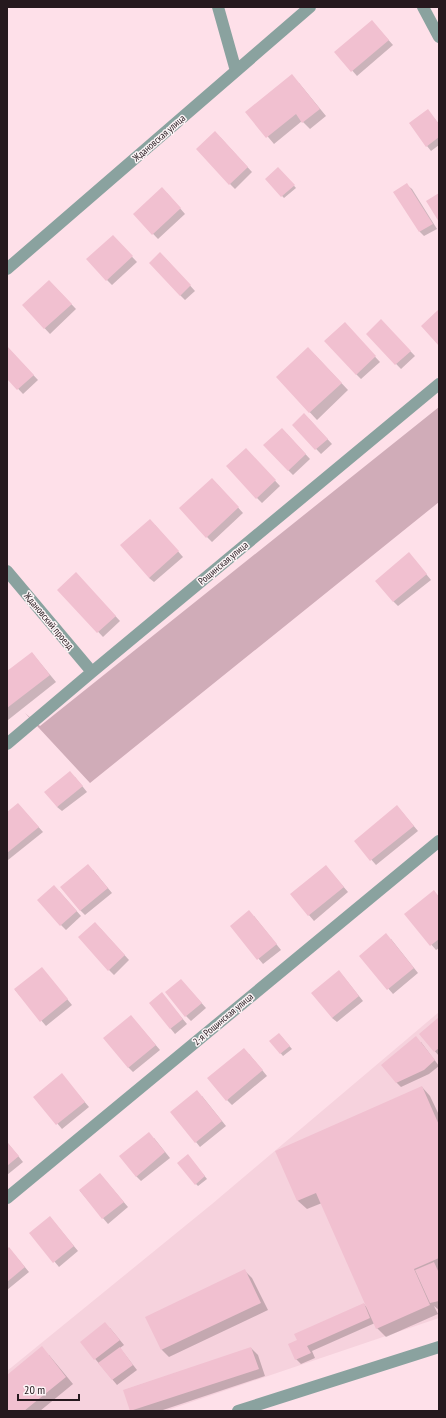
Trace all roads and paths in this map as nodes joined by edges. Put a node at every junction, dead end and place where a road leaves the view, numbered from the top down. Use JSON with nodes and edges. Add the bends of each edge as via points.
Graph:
{"nodes":[{"id":1,"x":218,"y":7,"type":"edge"},
{"id":2,"x":310,"y":7,"type":"edge"},
{"id":3,"x":423,"y":7,"type":"edge"},
{"id":4,"x":439,"y":37,"type":"edge"},
{"id":5,"x":236,"y":71,"type":"junction"},
{"id":6,"x":7,"y":269,"type":"edge"},
{"id":7,"x":439,"y":384,"type":"edge"},
{"id":8,"x":7,"y":571,"type":"edge"},
{"id":9,"x":92,"y":672,"type":"junction"},
{"id":10,"x":7,"y":744,"type":"edge"},
{"id":11,"x":439,"y":841,"type":"edge"},
{"id":12,"x":7,"y":1198,"type":"edge"},
{"id":13,"x":439,"y":1347,"type":"edge"},
{"id":14,"x":238,"y":1411,"type":"edge"}],
"edges":[{"from":1,"to":5,"type":"street"},
{"from":2,"to":5,"type":"street","name":"Ждановская улица"},
{"from":3,"to":4,"type":"street"},
{"from":5,"to":6,"type":"street","name":"Ждановская улица"},
{"from":7,"to":9,"type":"street","name":"Рощинская улица"},
{"from":8,"to":9,"type":"street","name":"Ждановский проезд"},
{"from":9,"to":10,"type":"street","name":"Рощинская улица"},
{"from":11,"to":12,"type":"street","name":"2-я Рощинская улица"},
{"from":13,"to":14,"type":"street"}]}
